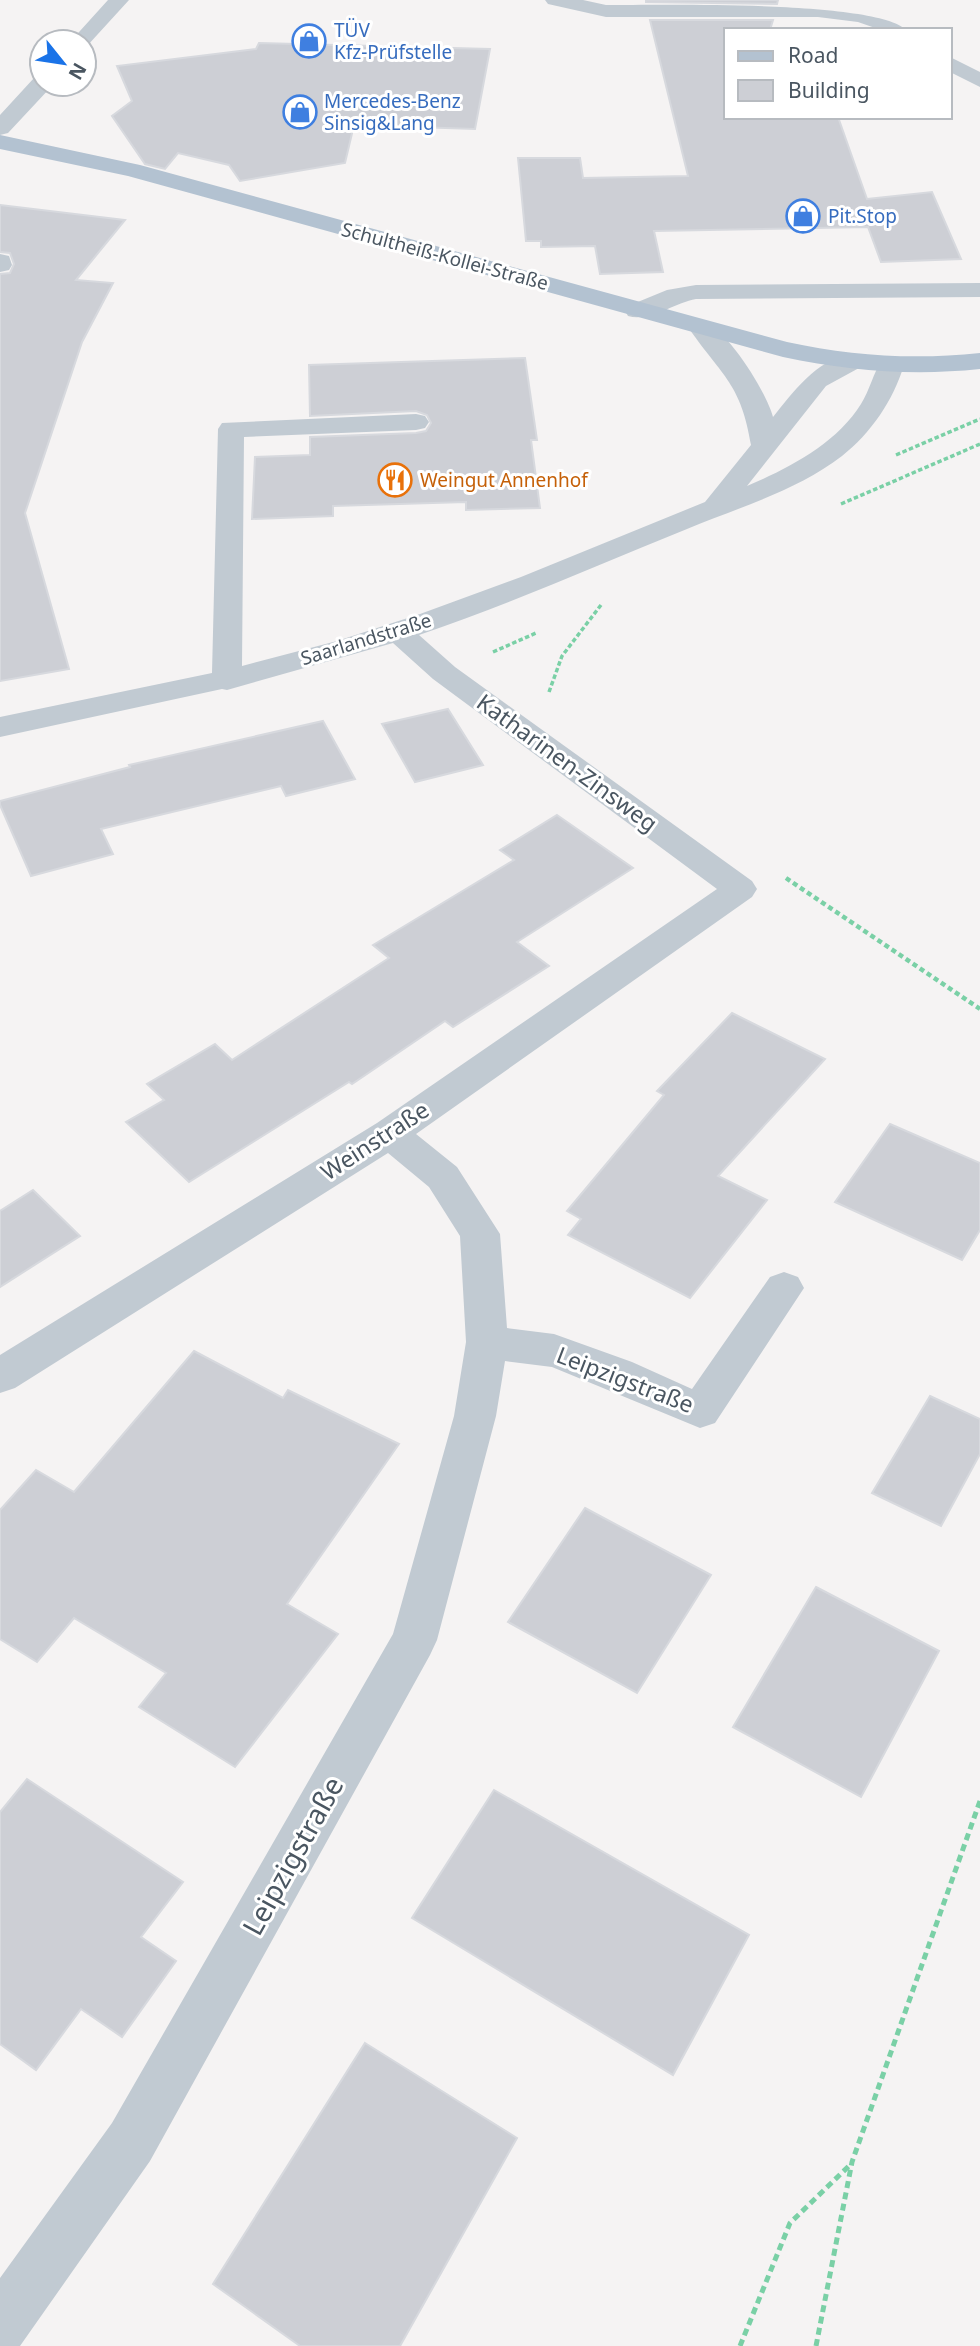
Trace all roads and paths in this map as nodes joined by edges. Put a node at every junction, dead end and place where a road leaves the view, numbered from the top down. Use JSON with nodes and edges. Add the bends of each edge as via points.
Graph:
{"nodes":[{"id":1,"x":120,"y":0,"type":"edge"},
{"id":2,"x":555,"y":0,"type":"edge"},
{"id":3,"x":877,"y":1,"type":"edge"},
{"id":4,"x":851,"y":14,"type":"junction"},
{"id":5,"x":93,"y":28,"type":"edge"},
{"id":6,"x":893,"y":28,"type":"edge"},
{"id":7,"x":952,"y":64,"type":"edge"},
{"id":8,"x":980,"y":82,"type":"edge"},
{"id":9,"x":28,"y":98,"type":"edge"},
{"id":10,"x":0,"y":128,"type":"edge"},
{"id":11,"x":0,"y":142,"type":"edge"},
{"id":12,"x":980,"y":290,"type":"edge"},
{"id":13,"x":637,"y":310,"type":"junction"},
{"id":14,"x":703,"y":330,"type":"junction"},
{"id":15,"x":980,"y":361,"type":"edge"},
{"id":16,"x":850,"y":363,"type":"junction"},
{"id":17,"x":891,"y":365,"type":"junction"},
{"id":18,"x":416,"y":422,"type":"dead end"},
{"id":19,"x":764,"y":444,"type":"junction"},
{"id":20,"x":717,"y":505,"type":"junction"},
{"id":21,"x":602,"y":605,"type":"dead end"},
{"id":22,"x":590,"y":610,"type":"dead end"},
{"id":23,"x":541,"y":631,"type":"dead end"},
{"id":24,"x":398,"y":632,"type":"junction"},
{"id":25,"x":444,"y":673,"type":"junction"},
{"id":26,"x":227,"y":681,"type":"junction"},
{"id":27,"x":0,"y":727,"type":"edge"},
{"id":28,"x":740,"y":890,"type":"joint"},
{"id":29,"x":390,"y":1133,"type":"junction"},
{"id":30,"x":783,"y":1289,"type":"dead end"},
{"id":31,"x":486,"y":1342,"type":"junction"},
{"id":32,"x":0,"y":1376,"type":"edge"},
{"id":33,"x":980,"y":1801,"type":"edge"},
{"id":34,"x":852,"y":2162,"type":"junction"},
{"id":35,"x":0,"y":2326,"type":"edge"},
{"id":36,"x":740,"y":2346,"type":"edge"},
{"id":37,"x":816,"y":2346,"type":"edge"}],
"edges":[{"from":1,"to":5,"type":"street"},
{"from":2,"to":4,"type":"street","via":[[606,11]]},
{"from":3,"to":4,"type":"street"},
{"from":4,"to":6,"type":"street"},
{"from":7,"to":8,"type":"street"},
{"from":9,"to":10,"type":"street"},
{"from":11,"to":13,"type":"main road","name":"Schultheiß-Kollei-Straße","via":[[132,170]]},
{"from":12,"to":13,"type":"street","via":[[696,292]]},
{"from":13,"to":14,"type":"main road","name":"Schultheiß-Kollei-Straße"},
{"from":14,"to":16,"type":"main road","name":"Schultheiß-Kollei-Straße"},
{"from":14,"to":19,"type":"street","via":[[747,384]]},
{"from":15,"to":17,"type":"main road"},
{"from":16,"to":17,"type":"main road","name":"Schultheiß-Kollei-Straße"},
{"from":16,"to":19,"type":"street","name":"Saarlandstraße","via":[[817,380]]},
{"from":17,"to":20,"type":"street","name":"Saarlandstraße","via":[[886,385],[869,412],[825,456],[793,475]]},
{"from":18,"to":26,"type":"street","via":[[231,429]]},
{"from":19,"to":20,"type":"street","name":"Saarlandstraße"},
{"from":20,"to":24,"type":"street","name":"Saarlandstraße","via":[[594,558]]},
{"from":21,"to":22,"type":"path"},
{"from":23,"to":25,"type":"path"},
{"from":24,"to":25,"type":"street","name":"Katharinen-Zinsweg"},
{"from":24,"to":26,"type":"street","name":"Saarlandstraße"},
{"from":25,"to":28,"type":"street","name":"Katharinen-Zinsweg"},
{"from":26,"to":27,"type":"street","name":"Saarlandstraße"},
{"from":28,"to":29,"type":"street","name":"Weinstraße"},
{"from":29,"to":31,"type":"street","name":"Leipzigstraße","via":[[443,1177],[480,1234]]},
{"from":29,"to":32,"type":"street","name":"Weinstraße"},
{"from":30,"to":31,"type":"street","name":"Leipzigstraße","via":[[700,1411],[554,1351]]},
{"from":31,"to":35,"type":"street","name":"Leipzigstraße","via":[[475,1416],[414,1640],[131,2142]]},
{"from":33,"to":34,"type":"path"},
{"from":34,"to":36,"type":"path","via":[[790,2222]]},
{"from":34,"to":37,"type":"path"}]}
